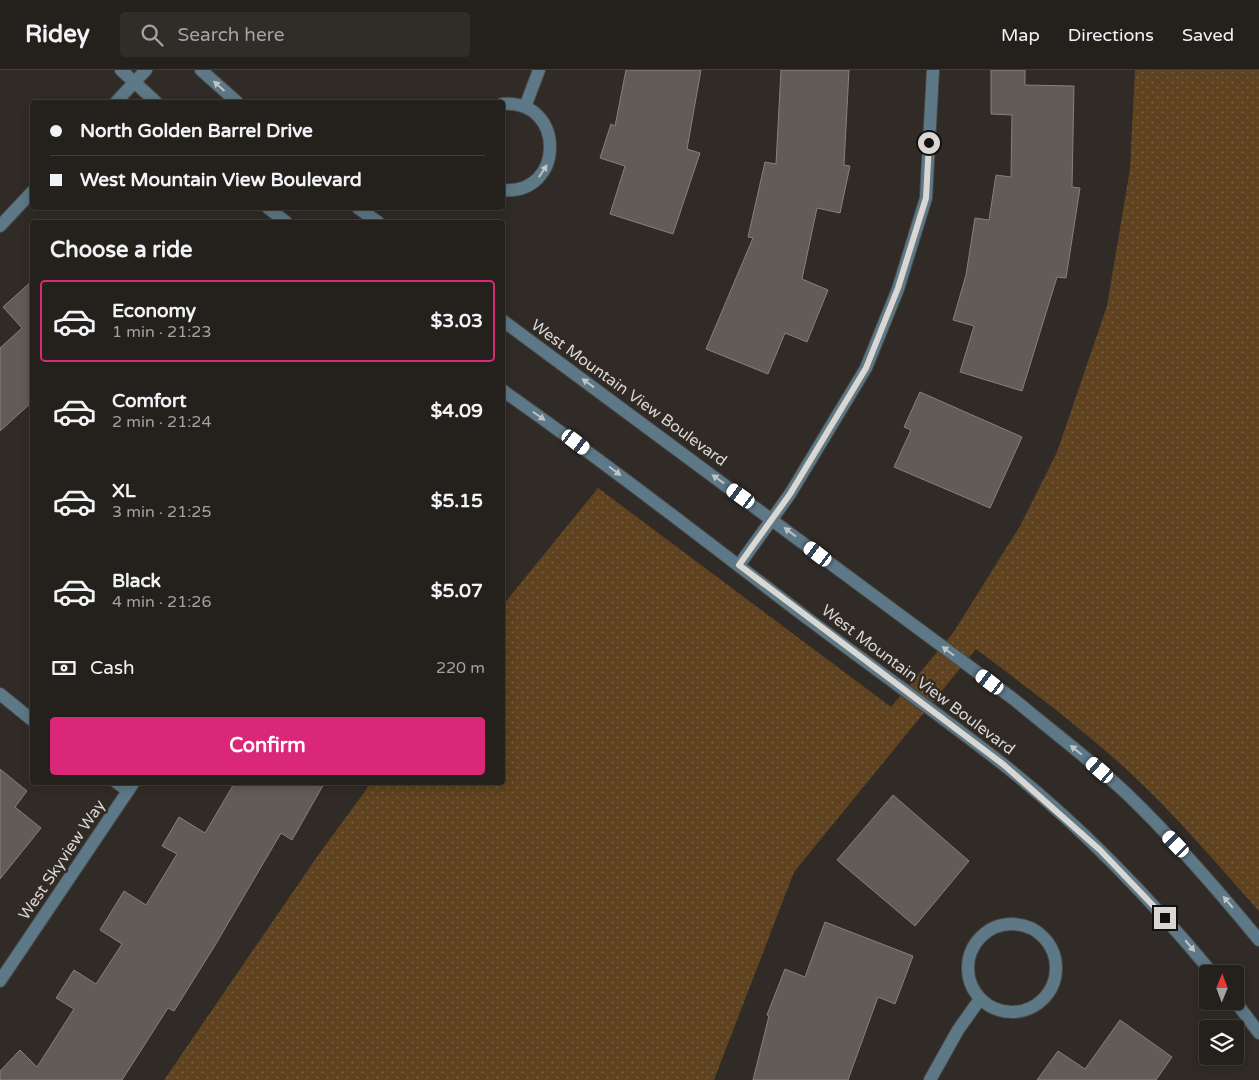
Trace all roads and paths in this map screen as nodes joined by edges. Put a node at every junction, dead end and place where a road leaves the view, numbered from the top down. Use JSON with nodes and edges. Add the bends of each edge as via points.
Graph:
{"nodes":[{"id":1,"x":121,"y":70,"type":"edge"},
{"id":2,"x":146,"y":70,"type":"edge"},
{"id":3,"x":201,"y":70,"type":"edge"},
{"id":4,"x":539,"y":70,"type":"edge"},
{"id":5,"x":933,"y":70,"type":"edge"},
{"id":6,"x":134,"y":82,"type":"junction"},
{"id":7,"x":118,"y":100,"type":"edge"},
{"id":8,"x":154,"y":100,"type":"edge"},
{"id":9,"x":235,"y":100,"type":"edge"},
{"id":10,"x":505,"y":104,"type":"edge"},
{"id":11,"x":526,"y":107,"type":"junction"},
{"id":12,"x":505,"y":190,"type":"edge"},
{"id":13,"x":30,"y":194,"type":"edge"},
{"id":14,"x":271,"y":210,"type":"edge"},
{"id":15,"x":361,"y":210,"type":"edge"},
{"id":16,"x":283,"y":220,"type":"edge"},
{"id":17,"x":375,"y":220,"type":"edge"},
{"id":18,"x":0,"y":226,"type":"edge"},
{"id":19,"x":505,"y":322,"type":"edge"},
{"id":20,"x":505,"y":392,"type":"edge"},
{"id":21,"x":772,"y":519,"type":"junction"},
{"id":22,"x":739,"y":565,"type":"junction"},
{"id":23,"x":0,"y":694,"type":"edge"},
{"id":24,"x":30,"y":718,"type":"edge"},
{"id":25,"x":131,"y":787,"type":"edge"},
{"id":26,"x":1259,"y":940,"type":"edge"},
{"id":27,"x":1206,"y":965,"type":"edge"},
{"id":28,"x":0,"y":981,"type":"edge"},
{"id":29,"x":980,"y":999,"type":"junction"},
{"id":30,"x":1242,"y":1010,"type":"edge"},
{"id":31,"x":1259,"y":1033,"type":"edge"},
{"id":32,"x":930,"y":1080,"type":"edge"}],
"edges":[{"from":1,"to":6,"type":"street"},
{"from":2,"to":6,"type":"street"},
{"from":9,"to":3,"type":"street","one_way":true},
{"from":4,"to":11,"type":"street"},
{"from":5,"to":21,"type":"street","via":[[926,198],[898,288],[866,368]]},
{"from":6,"to":7,"type":"street"},
{"from":6,"to":8,"type":"street"},
{"from":10,"to":11,"type":"street"},
{"from":12,"to":11,"type":"street","one_way":true,"via":[[524,188],[537,180],[551,155],[551,140],[546,127],[538,115]]},
{"from":13,"to":18,"type":"street"},
{"from":14,"to":16,"type":"street"},
{"from":15,"to":17,"type":"street"},
{"from":21,"to":19,"type":"street","name":"West Mountain View Boulevard","one_way":true},
{"from":20,"to":22,"type":"street","name":"West Mountain View Boulevard","one_way":true},
{"from":21,"to":22,"type":"street"},
{"from":26,"to":21,"type":"street","name":"West Mountain View Boulevard","one_way":true,"via":[[1196,865],[1120,788],[1016,701]]},
{"from":22,"to":27,"type":"street","name":"West Mountain View Boulevard","one_way":true,"via":[[1042,797],[1144,894]]},
{"from":23,"to":24,"type":"street"},
{"from":25,"to":28,"type":"street","name":"West Skyview Way"},
{"from":29,"to":29,"type":"street","via":[[1005,1012],[1033,1007],[1044,998],[1056,972],[1050,945],[1040,934],[1028,926],[998,926],[974,944],[968,957],[967,972]]},
{"from":29,"to":32,"type":"street"},
{"from":30,"to":31,"type":"street"}]}
